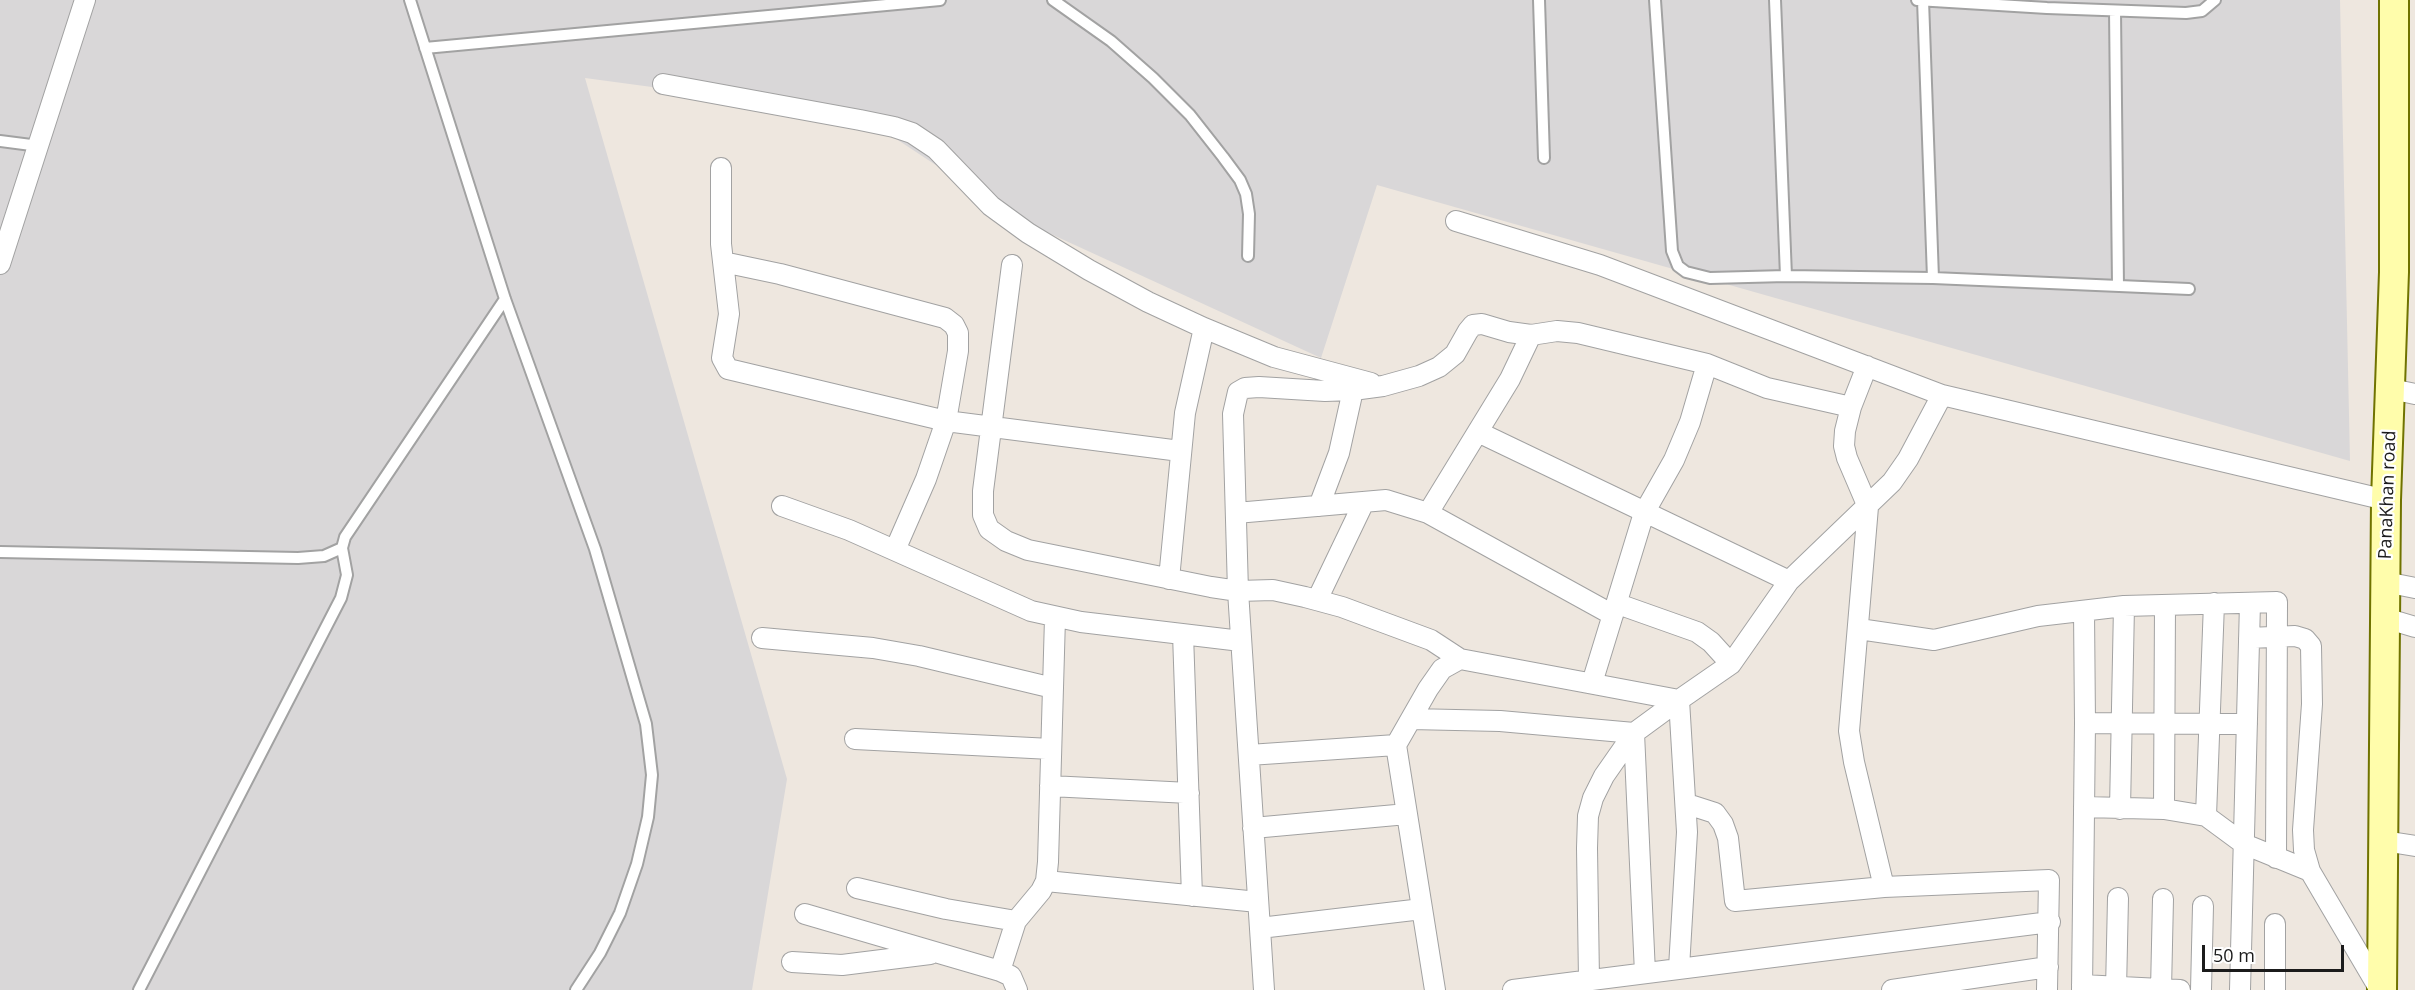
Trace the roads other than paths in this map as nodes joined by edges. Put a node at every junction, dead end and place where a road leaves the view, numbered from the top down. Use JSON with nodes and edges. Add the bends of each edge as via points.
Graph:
{"nodes":[{"id":1,"x":86,"y":0,"type":"edge"},
{"id":2,"x":410,"y":0,"type":"edge"},
{"id":3,"x":940,"y":0,"type":"edge"},
{"id":4,"x":1053,"y":0,"type":"edge"},
{"id":5,"x":1539,"y":0,"type":"edge"},
{"id":6,"x":1656,"y":0,"type":"edge"},
{"id":7,"x":1775,"y":0,"type":"edge"},
{"id":8,"x":1917,"y":0,"type":"edge"},
{"id":9,"x":1923,"y":0,"type":"edge"},
{"id":10,"x":2215,"y":0,"type":"edge"},
{"id":11,"x":2394,"y":0,"type":"edge"},
{"id":12,"x":887,"y":3,"type":"edge"},
{"id":13,"x":2115,"y":11,"type":"junction"},
{"id":14,"x":425,"y":48,"type":"junction"},
{"id":15,"x":663,"y":84,"type":"dead end"},
{"id":16,"x":0,"y":141,"type":"edge"},
{"id":17,"x":39,"y":146,"type":"junction"},
{"id":18,"x":1544,"y":158,"type":"dead end"},
{"id":19,"x":721,"y":168,"type":"dead end"},
{"id":20,"x":1456,"y":221,"type":"dead end"},
{"id":21,"x":1248,"y":256,"type":"dead end"},
{"id":22,"x":723,"y":262,"type":"junction"},
{"id":23,"x":0,"y":264,"type":"edge"},
{"id":24,"x":1012,"y":265,"type":"dead end"},
{"id":25,"x":1786,"y":276,"type":"junction"},
{"id":26,"x":1933,"y":278,"type":"junction"},
{"id":27,"x":2118,"y":286,"type":"junction"},
{"id":28,"x":2189,"y":289,"type":"dead end"},
{"id":29,"x":505,"y":299,"type":"junction"},
{"id":30,"x":1204,"y":328,"type":"junction"},
{"id":31,"x":1531,"y":335,"type":"junction"},
{"id":32,"x":1707,"y":364,"type":"junction"},
{"id":33,"x":1867,"y":366,"type":"junction"},
{"id":34,"x":1383,"y":386,"type":"junction"},
{"id":35,"x":1353,"y":390,"type":"junction"},
{"id":36,"x":2403,"y":392,"type":"edge"},
{"id":37,"x":1942,"y":395,"type":"junction"},
{"id":38,"x":1851,"y":407,"type":"junction"},
{"id":39,"x":946,"y":421,"type":"junction"},
{"id":40,"x":990,"y":426,"type":"junction"},
{"id":41,"x":1478,"y":432,"type":"junction"},
{"id":42,"x":1180,"y":451,"type":"junction"},
{"id":43,"x":2386,"y":500,"type":"junction"},
{"id":44,"x":1364,"y":502,"type":"junction"},
{"id":45,"x":782,"y":506,"type":"dead end"},
{"id":46,"x":1319,"y":506,"type":"junction"},
{"id":47,"x":1868,"y":507,"type":"junction"},
{"id":48,"x":1236,"y":513,"type":"junction"},
{"id":49,"x":1428,"y":513,"type":"junction"},
{"id":50,"x":1644,"y":513,"type":"junction"},
{"id":51,"x":342,"y":548,"type":"junction"},
{"id":52,"x":895,"y":550,"type":"junction"},
{"id":53,"x":0,"y":552,"type":"edge"},
{"id":54,"x":1169,"y":579,"type":"junction"},
{"id":55,"x":1790,"y":581,"type":"junction"},
{"id":56,"x":2385,"y":582,"type":"junction"},
{"id":57,"x":2415,"y":588,"type":"edge"},
{"id":58,"x":1238,"y":591,"type":"junction"},
{"id":59,"x":1317,"y":600,"type":"junction"},
{"id":60,"x":2214,"y":603,"type":"junction"},
{"id":61,"x":2250,"y":603,"type":"junction"},
{"id":62,"x":2165,"y":605,"type":"junction"},
{"id":63,"x":2124,"y":606,"type":"junction"},
{"id":64,"x":1615,"y":609,"type":"junction"},
{"id":65,"x":2084,"y":611,"type":"junction"},
{"id":66,"x":1055,"y":618,"type":"junction"},
{"id":67,"x":2385,"y":618,"type":"junction"},
{"id":68,"x":2415,"y":627,"type":"edge"},
{"id":69,"x":1859,"y":629,"type":"junction"},
{"id":70,"x":1183,"y":634,"type":"junction"},
{"id":71,"x":2277,"y":636,"type":"junction"},
{"id":72,"x":762,"y":638,"type":"dead end"},
{"id":73,"x":2249,"y":638,"type":"junction"},
{"id":74,"x":1241,"y":641,"type":"junction"},
{"id":75,"x":1460,"y":659,"type":"junction"},
{"id":76,"x":1731,"y":664,"type":"junction"},
{"id":77,"x":1592,"y":683,"type":"junction"},
{"id":78,"x":1053,"y":688,"type":"junction"},
{"id":79,"x":1679,"y":700,"type":"junction"},
{"id":80,"x":1411,"y":719,"type":"junction"},
{"id":81,"x":2085,"y":723,"type":"junction"},
{"id":82,"x":2122,"y":723,"type":"junction"},
{"id":83,"x":2166,"y":724,"type":"junction"},
{"id":84,"x":2209,"y":724,"type":"junction"},
{"id":85,"x":2247,"y":724,"type":"junction"},
{"id":86,"x":1634,"y":733,"type":"junction"},
{"id":87,"x":855,"y":739,"type":"dead end"},
{"id":88,"x":1396,"y":745,"type":"junction"},
{"id":89,"x":1051,"y":749,"type":"junction"},
{"id":90,"x":1249,"y":755,"type":"junction"},
{"id":91,"x":1050,"y":786,"type":"junction"},
{"id":92,"x":1189,"y":793,"type":"junction"},
{"id":93,"x":1687,"y":804,"type":"junction"},
{"id":94,"x":2084,"y":807,"type":"junction"},
{"id":95,"x":2120,"y":809,"type":"junction"},
{"id":96,"x":2164,"y":809,"type":"junction"},
{"id":97,"x":1407,"y":814,"type":"junction"},
{"id":98,"x":2206,"y":816,"type":"junction"},
{"id":99,"x":1253,"y":828,"type":"junction"},
{"id":100,"x":2384,"y":841,"type":"junction"},
{"id":101,"x":2244,"y":844,"type":"junction"},
{"id":102,"x":2415,"y":846,"type":"edge"},
{"id":103,"x":2276,"y":858,"type":"junction"},
{"id":104,"x":2310,"y":871,"type":"junction"},
{"id":105,"x":1046,"y":881,"type":"junction"},
{"id":106,"x":1884,"y":887,"type":"junction"},
{"id":107,"x":857,"y":888,"type":"dead end"},
{"id":108,"x":1192,"y":896,"type":"junction"},
{"id":109,"x":2118,"y":898,"type":"dead end"},
{"id":110,"x":2163,"y":899,"type":"dead end"},
{"id":111,"x":1258,"y":902,"type":"junction"},
{"id":112,"x":2203,"y":906,"type":"dead end"},
{"id":113,"x":1422,"y":909,"type":"junction"},
{"id":114,"x":805,"y":914,"type":"dead end"},
{"id":115,"x":1016,"y":921,"type":"junction"},
{"id":116,"x":2050,"y":922,"type":"junction"},
{"id":117,"x":2276,"y":924,"type":"dead end"},
{"id":118,"x":1260,"y":928,"type":"junction"},
{"id":119,"x":939,"y":953,"type":"junction"},
{"id":120,"x":792,"y":962,"type":"dead end"},
{"id":121,"x":2048,"y":967,"type":"junction"},
{"id":122,"x":1679,"y":968,"type":"junction"},
{"id":123,"x":1000,"y":971,"type":"junction"},
{"id":124,"x":1645,"y":973,"type":"junction"},
{"id":125,"x":1589,"y":980,"type":"junction"},
{"id":126,"x":1980,"y":984,"type":"edge"},
{"id":127,"x":2082,"y":988,"type":"edge"},
{"id":128,"x":2116,"y":988,"type":"edge"},
{"id":129,"x":139,"y":990,"type":"edge"},
{"id":130,"x":576,"y":990,"type":"edge"},
{"id":131,"x":1017,"y":990,"type":"edge"},
{"id":132,"x":1264,"y":990,"type":"edge"},
{"id":133,"x":1435,"y":990,"type":"edge"},
{"id":134,"x":1513,"y":990,"type":"edge"},
{"id":135,"x":1892,"y":990,"type":"edge"},
{"id":136,"x":2047,"y":990,"type":"edge"},
{"id":137,"x":2167,"y":990,"type":"edge"},
{"id":138,"x":2201,"y":990,"type":"edge"},
{"id":139,"x":2240,"y":990,"type":"edge"},
{"id":140,"x":2275,"y":990,"type":"edge"},
{"id":141,"x":2381,"y":990,"type":"edge"}],
"edges":[{"from":1,"to":17,"type":"street"},
{"from":2,"to":14,"type":"lane"},
{"from":3,"to":12,"type":"lane"},
{"from":4,"to":21,"type":"lane","via":[[1111,41],[1153,78],[1190,115],[1223,157],[1246,194]]},
{"from":5,"to":18,"type":"lane"},
{"from":6,"to":25,"type":"lane","via":[[1672,251],[1678,266],[1710,278]]},
{"from":7,"to":25,"type":"lane"},
{"from":8,"to":9,"type":"lane"},
{"from":9,"to":13,"type":"lane"},
{"from":9,"to":26,"type":"lane"},
{"from":10,"to":13,"type":"lane","via":[[2202,11],[2186,13]]},
{"from":11,"to":36,"type":"street","name":"PanaKhan road","via":[[2394,272]]},
{"from":12,"to":14,"type":"lane"},
{"from":13,"to":27,"type":"lane"},
{"from":14,"to":29,"type":"lane"},
{"from":15,"to":30,"type":"street","via":[[912,133],[936,149],[991,206],[1028,232],[1089,270]]},
{"from":16,"to":17,"type":"lane"},
{"from":17,"to":23,"type":"street"},
{"from":19,"to":22,"type":"street"},
{"from":20,"to":33,"type":"street","via":[[1600,265]]},
{"from":22,"to":39,"type":"street","via":[[729,314],[722,358],[729,369]]},
{"from":22,"to":39,"type":"street","via":[[945,318],[958,333]]},
{"from":24,"to":40,"type":"street"},
{"from":25,"to":26,"type":"lane"},
{"from":26,"to":27,"type":"lane"},
{"from":27,"to":28,"type":"lane"},
{"from":29,"to":51,"type":"lane","via":[[345,537]]},
{"from":29,"to":130,"type":"lane","via":[[595,549],[646,724],[652,775],[648,817],[620,913]]},
{"from":30,"to":34,"type":"street","via":[[1274,357]]},
{"from":30,"to":42,"type":"street"},
{"from":31,"to":32,"type":"street","via":[[1578,333]]},
{"from":31,"to":34,"type":"street","via":[[1473,325],[1455,354],[1439,367]]},
{"from":31,"to":41,"type":"street"},
{"from":32,"to":38,"type":"street","via":[[1767,388]]},
{"from":32,"to":50,"type":"street","via":[[1674,460]]},
{"from":33,"to":37,"type":"street"},
{"from":33,"to":38,"type":"street"},
{"from":34,"to":35,"type":"street"},
{"from":35,"to":46,"type":"street","via":[[1339,453]]},
{"from":35,"to":48,"type":"street","via":[[1259,387],[1238,392],[1233,414]]},
{"from":36,"to":43,"type":"street","name":"PanaKhan road"},
{"from":37,"to":43,"type":"street"},
{"from":37,"to":47,"type":"street","via":[[1908,459]]},
{"from":38,"to":47,"type":"street","via":[[1845,430],[1847,458]]},
{"from":39,"to":40,"type":"street"},
{"from":39,"to":52,"type":"street"},
{"from":40,"to":42,"type":"street"},
{"from":40,"to":54,"type":"street","via":[[983,515],[989,529],[1028,550]]},
{"from":41,"to":49,"type":"street"},
{"from":41,"to":50,"type":"street"},
{"from":42,"to":54,"type":"street"},
{"from":43,"to":56,"type":"street","name":"PanaKhan road"},
{"from":44,"to":46,"type":"street"},
{"from":44,"to":49,"type":"street","via":[[1386,500]]},
{"from":44,"to":59,"type":"street"},
{"from":45,"to":52,"type":"street"},
{"from":46,"to":48,"type":"street"},
{"from":47,"to":55,"type":"street"},
{"from":47,"to":69,"type":"street"},
{"from":48,"to":58,"type":"street"},
{"from":49,"to":64,"type":"street"},
{"from":50,"to":55,"type":"street"},
{"from":50,"to":64,"type":"street"},
{"from":51,"to":53,"type":"lane","via":[[324,556],[298,558]]},
{"from":51,"to":129,"type":"lane","via":[[347,574],[342,598]]},
{"from":52,"to":66,"type":"street","via":[[1030,611]]},
{"from":54,"to":58,"type":"street"},
{"from":55,"to":76,"type":"street"},
{"from":56,"to":57,"type":"street"},
{"from":56,"to":67,"type":"street","name":"PanaKhan road"},
{"from":58,"to":59,"type":"street","via":[[1273,590]]},
{"from":58,"to":74,"type":"street"},
{"from":59,"to":75,"type":"street","via":[[1431,640]]},
{"from":60,"to":61,"type":"street"},
{"from":60,"to":62,"type":"street"},
{"from":60,"to":84,"type":"street"},
{"from":61,"to":71,"type":"street","via":[[2277,602]]},
{"from":61,"to":73,"type":"street"},
{"from":62,"to":63,"type":"street"},
{"from":62,"to":83,"type":"street"},
{"from":63,"to":65,"type":"street"},
{"from":63,"to":82,"type":"street"},
{"from":64,"to":76,"type":"street","via":[[1697,632]]},
{"from":64,"to":77,"type":"street"},
{"from":65,"to":69,"type":"street","via":[[2038,616],[1934,640]]},
{"from":65,"to":81,"type":"street"},
{"from":66,"to":70,"type":"street"},
{"from":66,"to":78,"type":"street"},
{"from":67,"to":68,"type":"street"},
{"from":67,"to":100,"type":"street","name":"PanaKhan road"},
{"from":69,"to":106,"type":"street","via":[[1850,731]]},
{"from":70,"to":74,"type":"street"},
{"from":70,"to":92,"type":"street"},
{"from":71,"to":73,"type":"street"},
{"from":71,"to":103,"type":"street"},
{"from":71,"to":104,"type":"street","via":[[2295,636],[2311,646],[2312,704],[2303,830]]},
{"from":72,"to":78,"type":"street","via":[[873,648]]},
{"from":73,"to":85,"type":"street"},
{"from":74,"to":90,"type":"street"},
{"from":75,"to":77,"type":"street"},
{"from":75,"to":80,"type":"street","via":[[1442,669]]},
{"from":76,"to":79,"type":"street"},
{"from":77,"to":79,"type":"street"},
{"from":78,"to":89,"type":"street"},
{"from":79,"to":86,"type":"street"},
{"from":79,"to":93,"type":"street"},
{"from":80,"to":86,"type":"street","via":[[1500,721]]},
{"from":80,"to":88,"type":"street"},
{"from":81,"to":82,"type":"street"},
{"from":81,"to":94,"type":"street"},
{"from":82,"to":83,"type":"street"},
{"from":82,"to":95,"type":"street"},
{"from":83,"to":84,"type":"street"},
{"from":83,"to":96,"type":"street"},
{"from":84,"to":85,"type":"street"},
{"from":84,"to":98,"type":"street"},
{"from":85,"to":101,"type":"street"},
{"from":86,"to":124,"type":"street"},
{"from":86,"to":125,"type":"street","via":[[1604,776],[1588,816]]},
{"from":87,"to":89,"type":"street"},
{"from":88,"to":90,"type":"street"},
{"from":88,"to":97,"type":"street"},
{"from":89,"to":91,"type":"street"},
{"from":90,"to":99,"type":"street"},
{"from":91,"to":92,"type":"street"},
{"from":91,"to":105,"type":"street"},
{"from":92,"to":108,"type":"street"},
{"from":93,"to":106,"type":"street","via":[[1715,813],[1724,824],[1735,901]]},
{"from":93,"to":122,"type":"street"},
{"from":94,"to":95,"type":"street"},
{"from":94,"to":127,"type":"street"},
{"from":95,"to":96,"type":"street"},
{"from":96,"to":98,"type":"street"},
{"from":97,"to":99,"type":"street"},
{"from":97,"to":113,"type":"street"},
{"from":98,"to":101,"type":"street"},
{"from":99,"to":111,"type":"street"},
{"from":100,"to":102,"type":"street"},
{"from":100,"to":141,"type":"street","name":"PanaKhan road"},
{"from":101,"to":103,"type":"street"},
{"from":101,"to":139,"type":"street"},
{"from":103,"to":104,"type":"street"},
{"from":104,"to":141,"type":"street"},
{"from":105,"to":108,"type":"street"},
{"from":105,"to":115,"type":"street"},
{"from":106,"to":116,"type":"street","via":[[2049,880]]},
{"from":107,"to":115,"type":"street"},
{"from":108,"to":111,"type":"street"},
{"from":109,"to":128,"type":"street"},
{"from":110,"to":137,"type":"street"},
{"from":111,"to":118,"type":"street"},
{"from":112,"to":138,"type":"street"},
{"from":113,"to":118,"type":"street"},
{"from":113,"to":133,"type":"street"},
{"from":114,"to":119,"type":"street"},
{"from":115,"to":123,"type":"street"},
{"from":116,"to":121,"type":"street"},
{"from":116,"to":122,"type":"street"},
{"from":117,"to":140,"type":"street"},
{"from":118,"to":132,"type":"street"},
{"from":119,"to":120,"type":"street","via":[[842,965]]},
{"from":119,"to":123,"type":"street"},
{"from":121,"to":126,"type":"street"},
{"from":121,"to":136,"type":"street"},
{"from":122,"to":124,"type":"street"},
{"from":123,"to":131,"type":"street","via":[[1011,976]]},
{"from":124,"to":125,"type":"street"},
{"from":125,"to":134,"type":"street"},
{"from":126,"to":135,"type":"street"},
{"from":127,"to":128,"type":"street"},
{"from":128,"to":137,"type":"street"}]}
